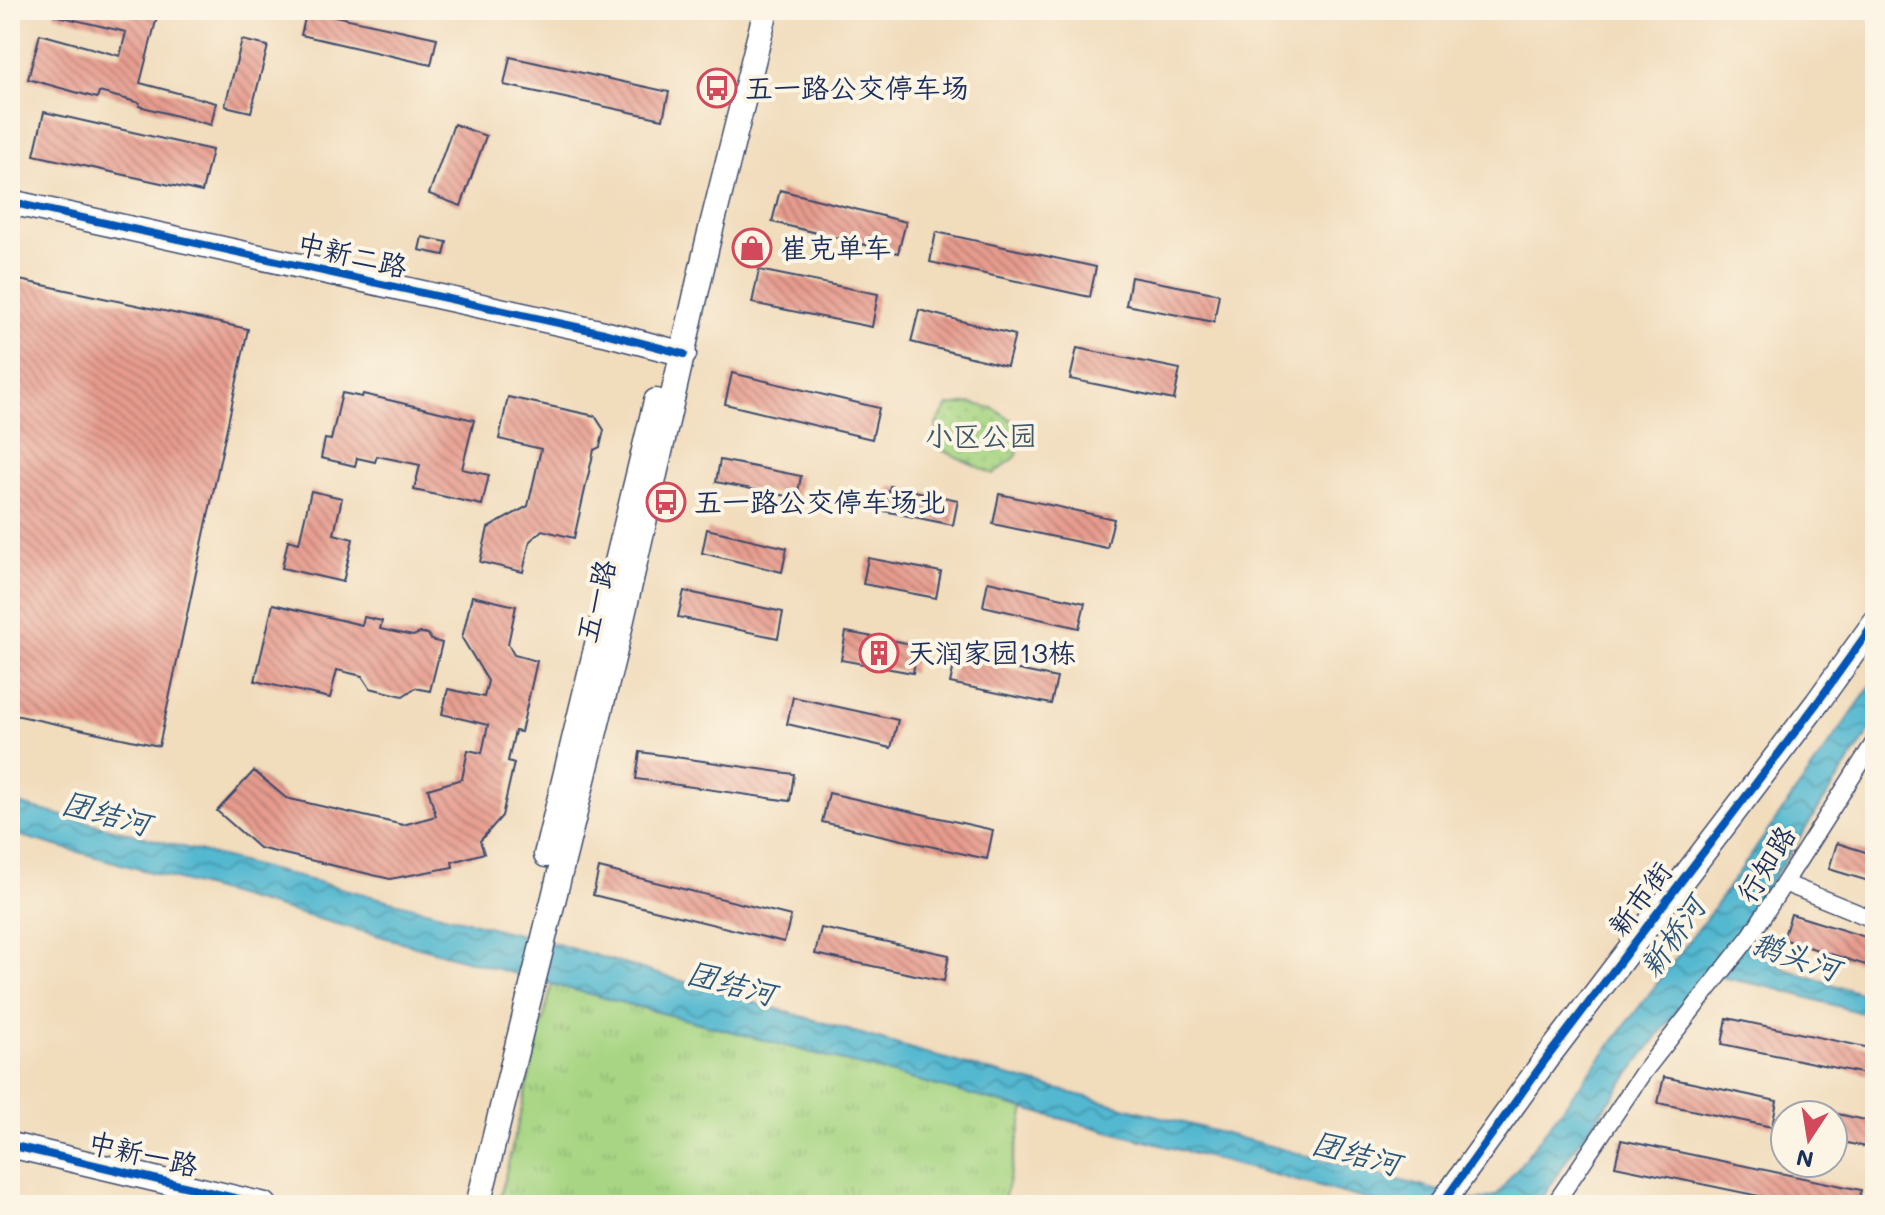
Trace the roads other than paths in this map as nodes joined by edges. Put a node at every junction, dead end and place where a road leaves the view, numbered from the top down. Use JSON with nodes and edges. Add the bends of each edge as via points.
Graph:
{"nodes":[{"id":1,"x":750,"y":10,"type":"edge"},
{"id":2,"x":766,"y":10,"type":"edge"},
{"id":3,"x":10,"y":202,"type":"edge"},
{"id":4,"x":676,"y":352,"type":"junction"},
{"id":5,"x":1875,"y":622,"type":"edge"},
{"id":6,"x":1875,"y":741,"type":"edge"},
{"id":7,"x":1784,"y":883,"type":"junction"},
{"id":8,"x":1875,"y":920,"type":"edge"},
{"id":9,"x":524,"y":985,"type":"junction"},
{"id":10,"x":10,"y":1145,"type":"edge"},
{"id":11,"x":194,"y":1197,"type":"edge"},
{"id":12,"x":1445,"y":1198,"type":"edge"},
{"id":13,"x":265,"y":1205,"type":"edge"},
{"id":14,"x":462,"y":1205,"type":"edge"},
{"id":15,"x":478,"y":1205,"type":"edge"},
{"id":16,"x":1554,"y":1205,"type":"edge"}],
"edges":[{"from":1,"to":4,"type":"main road","name":"五一路"},
{"from":2,"to":4,"type":"main road","name":"五一路"},
{"from":3,"to":4,"type":"main road","name":"中新二路"},
{"from":4,"to":9,"type":"main road","name":"五一路"},
{"from":5,"to":12,"type":"main road","name":"新市街"},
{"from":6,"to":7,"type":"street","name":"行知路"},
{"from":7,"to":8,"type":"street"},
{"from":7,"to":16,"type":"street","name":"行知路","via":[[1717,982],[1642,1074]]},
{"from":9,"to":14,"type":"main road","name":"五一路"},
{"from":9,"to":15,"type":"main road","name":"五一路"},
{"from":10,"to":11,"type":"main road","name":"中新一路"},
{"from":11,"to":13,"type":"main road","name":"中新一路"}]}
